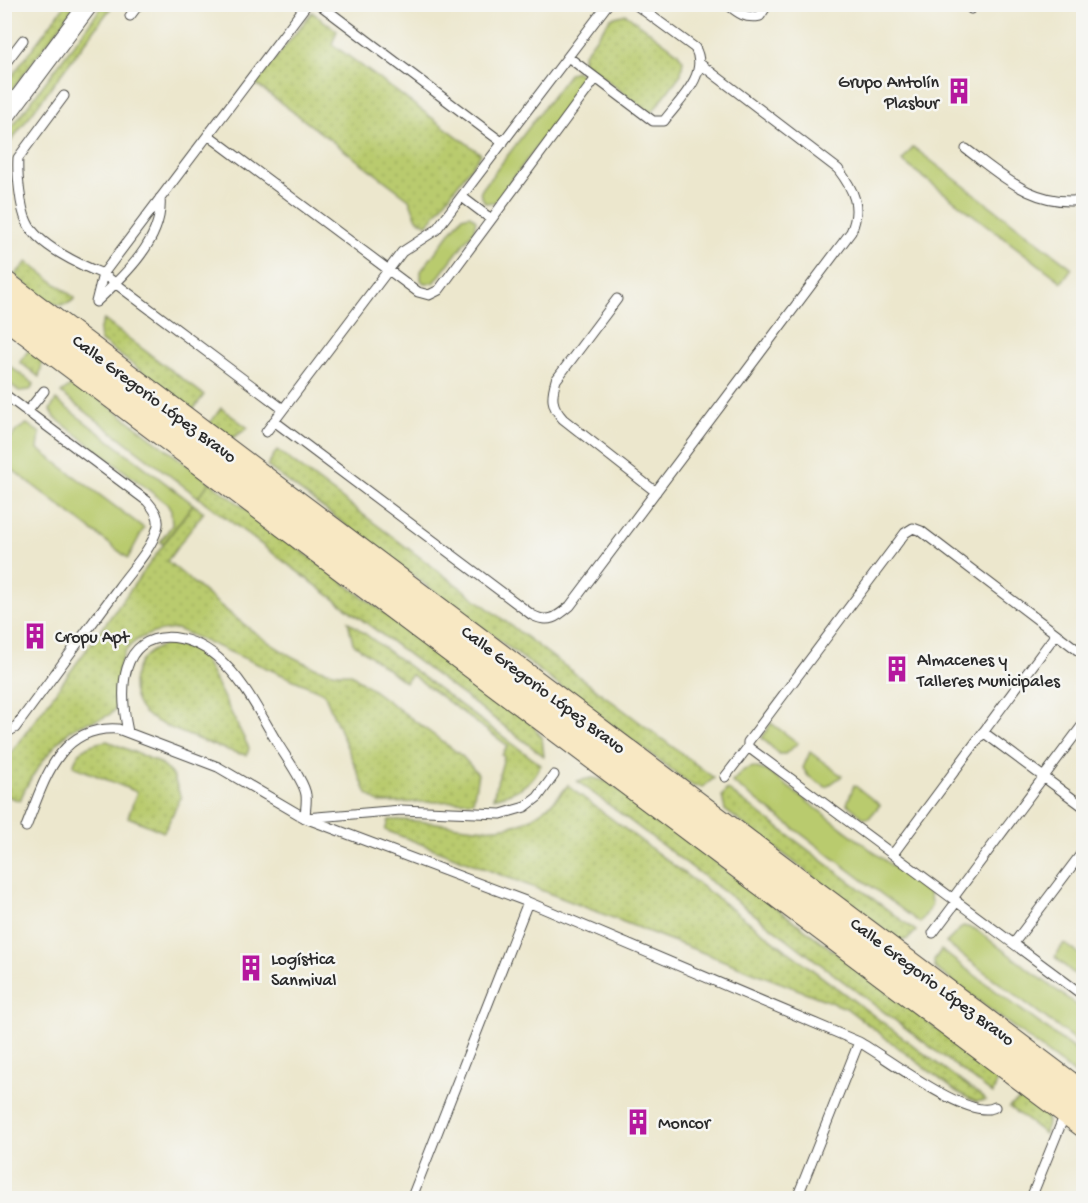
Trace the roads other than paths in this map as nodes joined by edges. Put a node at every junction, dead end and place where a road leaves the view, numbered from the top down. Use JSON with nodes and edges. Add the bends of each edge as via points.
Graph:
{"nodes":[{"id":1,"x":89,"y":4,"type":"edge"},
{"id":2,"x":139,"y":4,"type":"edge"},
{"id":3,"x":307,"y":4,"type":"edge"},
{"id":4,"x":319,"y":4,"type":"edge"},
{"id":5,"x":608,"y":4,"type":"edge"},
{"id":6,"x":635,"y":4,"type":"edge"},
{"id":7,"x":727,"y":4,"type":"edge"},
{"id":8,"x":768,"y":4,"type":"edge"},
{"id":9,"x":130,"y":16,"type":"dead end"},
{"id":10,"x":23,"y":40,"type":"dead end"},
{"id":11,"x":568,"y":57,"type":"junction"},
{"id":12,"x":699,"y":63,"type":"junction"},
{"id":13,"x":4,"y":65,"type":"edge"},
{"id":14,"x":596,"y":78,"type":"junction"},
{"id":15,"x":64,"y":96,"type":"dead end"},
{"id":16,"x":4,"y":118,"type":"edge"},
{"id":17,"x":208,"y":135,"type":"junction"},
{"id":18,"x":502,"y":143,"type":"junction"},
{"id":19,"x":966,"y":149,"type":"dead end"},
{"id":20,"x":462,"y":197,"type":"junction"},
{"id":21,"x":160,"y":198,"type":"junction"},
{"id":22,"x":1083,"y":200,"type":"edge"},
{"id":23,"x":491,"y":219,"type":"junction"},
{"id":24,"x":388,"y":269,"type":"junction"},
{"id":25,"x":103,"y":274,"type":"junction"},
{"id":26,"x":118,"y":281,"type":"junction"},
{"id":27,"x":4,"y":284,"type":"edge"},
{"id":28,"x":617,"y":299,"type":"dead end"},
{"id":29,"x":4,"y":314,"type":"edge"},
{"id":30,"x":44,"y":391,"type":"dead end"},
{"id":31,"x":4,"y":394,"type":"edge"},
{"id":32,"x":283,"y":409,"type":"junction"},
{"id":33,"x":27,"y":412,"type":"junction"},
{"id":34,"x":274,"y":422,"type":"junction"},
{"id":35,"x":266,"y":432,"type":"dead end"},
{"id":36,"x":656,"y":492,"type":"junction"},
{"id":37,"x":1056,"y":634,"type":"junction"},
{"id":38,"x":1083,"y":655,"type":"edge"},
{"id":39,"x":1083,"y":723,"type":"edge"},
{"id":40,"x":128,"y":732,"type":"junction"},
{"id":41,"x":983,"y":732,"type":"junction"},
{"id":42,"x":4,"y":734,"type":"edge"},
{"id":43,"x":748,"y":747,"type":"junction"},
{"id":44,"x":554,"y":775,"type":"dead end"},
{"id":45,"x":725,"y":777,"type":"dead end"},
{"id":46,"x":1043,"y":777,"type":"junction"},
{"id":47,"x":1083,"y":807,"type":"edge"},
{"id":48,"x":305,"y":818,"type":"junction"},
{"id":49,"x":26,"y":827,"type":"dead end"},
{"id":50,"x":1083,"y":850,"type":"edge"},
{"id":51,"x":893,"y":854,"type":"junction"},
{"id":52,"x":955,"y":899,"type":"junction"},
{"id":53,"x":528,"y":902,"type":"junction"},
{"id":54,"x":933,"y":933,"type":"dead end"},
{"id":55,"x":1014,"y":943,"type":"junction"},
{"id":56,"x":1083,"y":996,"type":"edge"},
{"id":57,"x":859,"y":1042,"type":"junction"},
{"id":58,"x":995,"y":1107,"type":"dead end"},
{"id":59,"x":1078,"y":1110,"type":"edge"},
{"id":60,"x":412,"y":1197,"type":"dead end"},
{"id":61,"x":797,"y":1198,"type":"edge"},
{"id":62,"x":1031,"y":1198,"type":"edge"}],
"edges":[{"from":1,"to":16,"type":"street"},
{"from":2,"to":9,"type":"lane"},
{"from":3,"to":17,"type":"lane"},
{"from":4,"to":18,"type":"lane"},
{"from":5,"to":11,"type":"lane"},
{"from":6,"to":12,"type":"lane","via":[[695,48]]},
{"from":7,"to":8,"type":"lane","via":[[750,18],[760,16]]},
{"from":10,"to":13,"type":"lane"},
{"from":11,"to":14,"type":"lane"},
{"from":11,"to":18,"type":"lane"},
{"from":12,"to":14,"type":"lane","via":[[693,82],[664,121],[657,123]]},
{"from":12,"to":36,"type":"lane","via":[[838,169],[852,187],[857,207],[851,232]]},
{"from":14,"to":23,"type":"lane"},
{"from":15,"to":25,"type":"lane","via":[[18,158],[26,222],[77,265]]},
{"from":17,"to":21,"type":"lane"},
{"from":17,"to":24,"type":"lane"},
{"from":18,"to":20,"type":"lane"},
{"from":19,"to":22,"type":"lane","via":[[1039,198],[1062,203]]},
{"from":20,"to":23,"type":"lane"},
{"from":20,"to":24,"type":"lane","via":[[430,237],[411,244]]},
{"from":21,"to":25,"type":"lane"},
{"from":21,"to":26,"type":"lane","via":[[161,214],[152,236]]},
{"from":23,"to":24,"type":"lane","via":[[429,295],[418,292]]},
{"from":24,"to":32,"type":"lane"},
{"from":25,"to":26,"type":"lane"},
{"from":25,"to":26,"type":"lane","via":[[96,302]]},
{"from":26,"to":32,"type":"lane"},
{"from":27,"to":59,"type":"main road","name":"Calle Gregorio López Bravo"},
{"from":28,"to":36,"type":"lane","via":[[556,380],[554,409]]},
{"from":29,"to":59,"type":"main road","name":"Calle Gregorio López Bravo"},
{"from":30,"to":33,"type":"lane"},
{"from":31,"to":33,"type":"lane"},
{"from":32,"to":34,"type":"lane"},
{"from":33,"to":42,"type":"lane","via":[[147,501],[158,523],[132,568],[15,728]]},
{"from":34,"to":35,"type":"lane"},
{"from":34,"to":36,"type":"lane","via":[[543,621],[556,618],[570,606]]},
{"from":37,"to":38,"type":"lane"},
{"from":37,"to":41,"type":"lane"},
{"from":37,"to":43,"type":"lane","via":[[913,528],[905,533],[849,607]]},
{"from":39,"to":46,"type":"lane"},
{"from":40,"to":48,"type":"lane","via":[[218,767]]},
{"from":40,"to":48,"type":"lane","via":[[125,685],[133,655],[145,644],[169,636],[197,644],[216,655],[238,676],[306,793]]},
{"from":40,"to":49,"type":"lane","via":[[106,728],[75,738],[58,754]]},
{"from":41,"to":46,"type":"lane"},
{"from":41,"to":51,"type":"lane"},
{"from":43,"to":45,"type":"lane"},
{"from":43,"to":51,"type":"lane"},
{"from":44,"to":48,"type":"lane","via":[[525,807],[501,814],[401,810]]},
{"from":46,"to":47,"type":"lane"},
{"from":46,"to":52,"type":"lane"},
{"from":48,"to":53,"type":"lane"},
{"from":50,"to":55,"type":"lane"},
{"from":51,"to":52,"type":"lane"},
{"from":52,"to":54,"type":"lane"},
{"from":52,"to":55,"type":"lane"},
{"from":53,"to":57,"type":"lane"},
{"from":53,"to":60,"type":"lane"},
{"from":55,"to":56,"type":"lane"},
{"from":57,"to":58,"type":"lane","via":[[954,1100],[983,1111]]},
{"from":57,"to":61,"type":"lane"},
{"from":59,"to":62,"type":"lane"}]}
